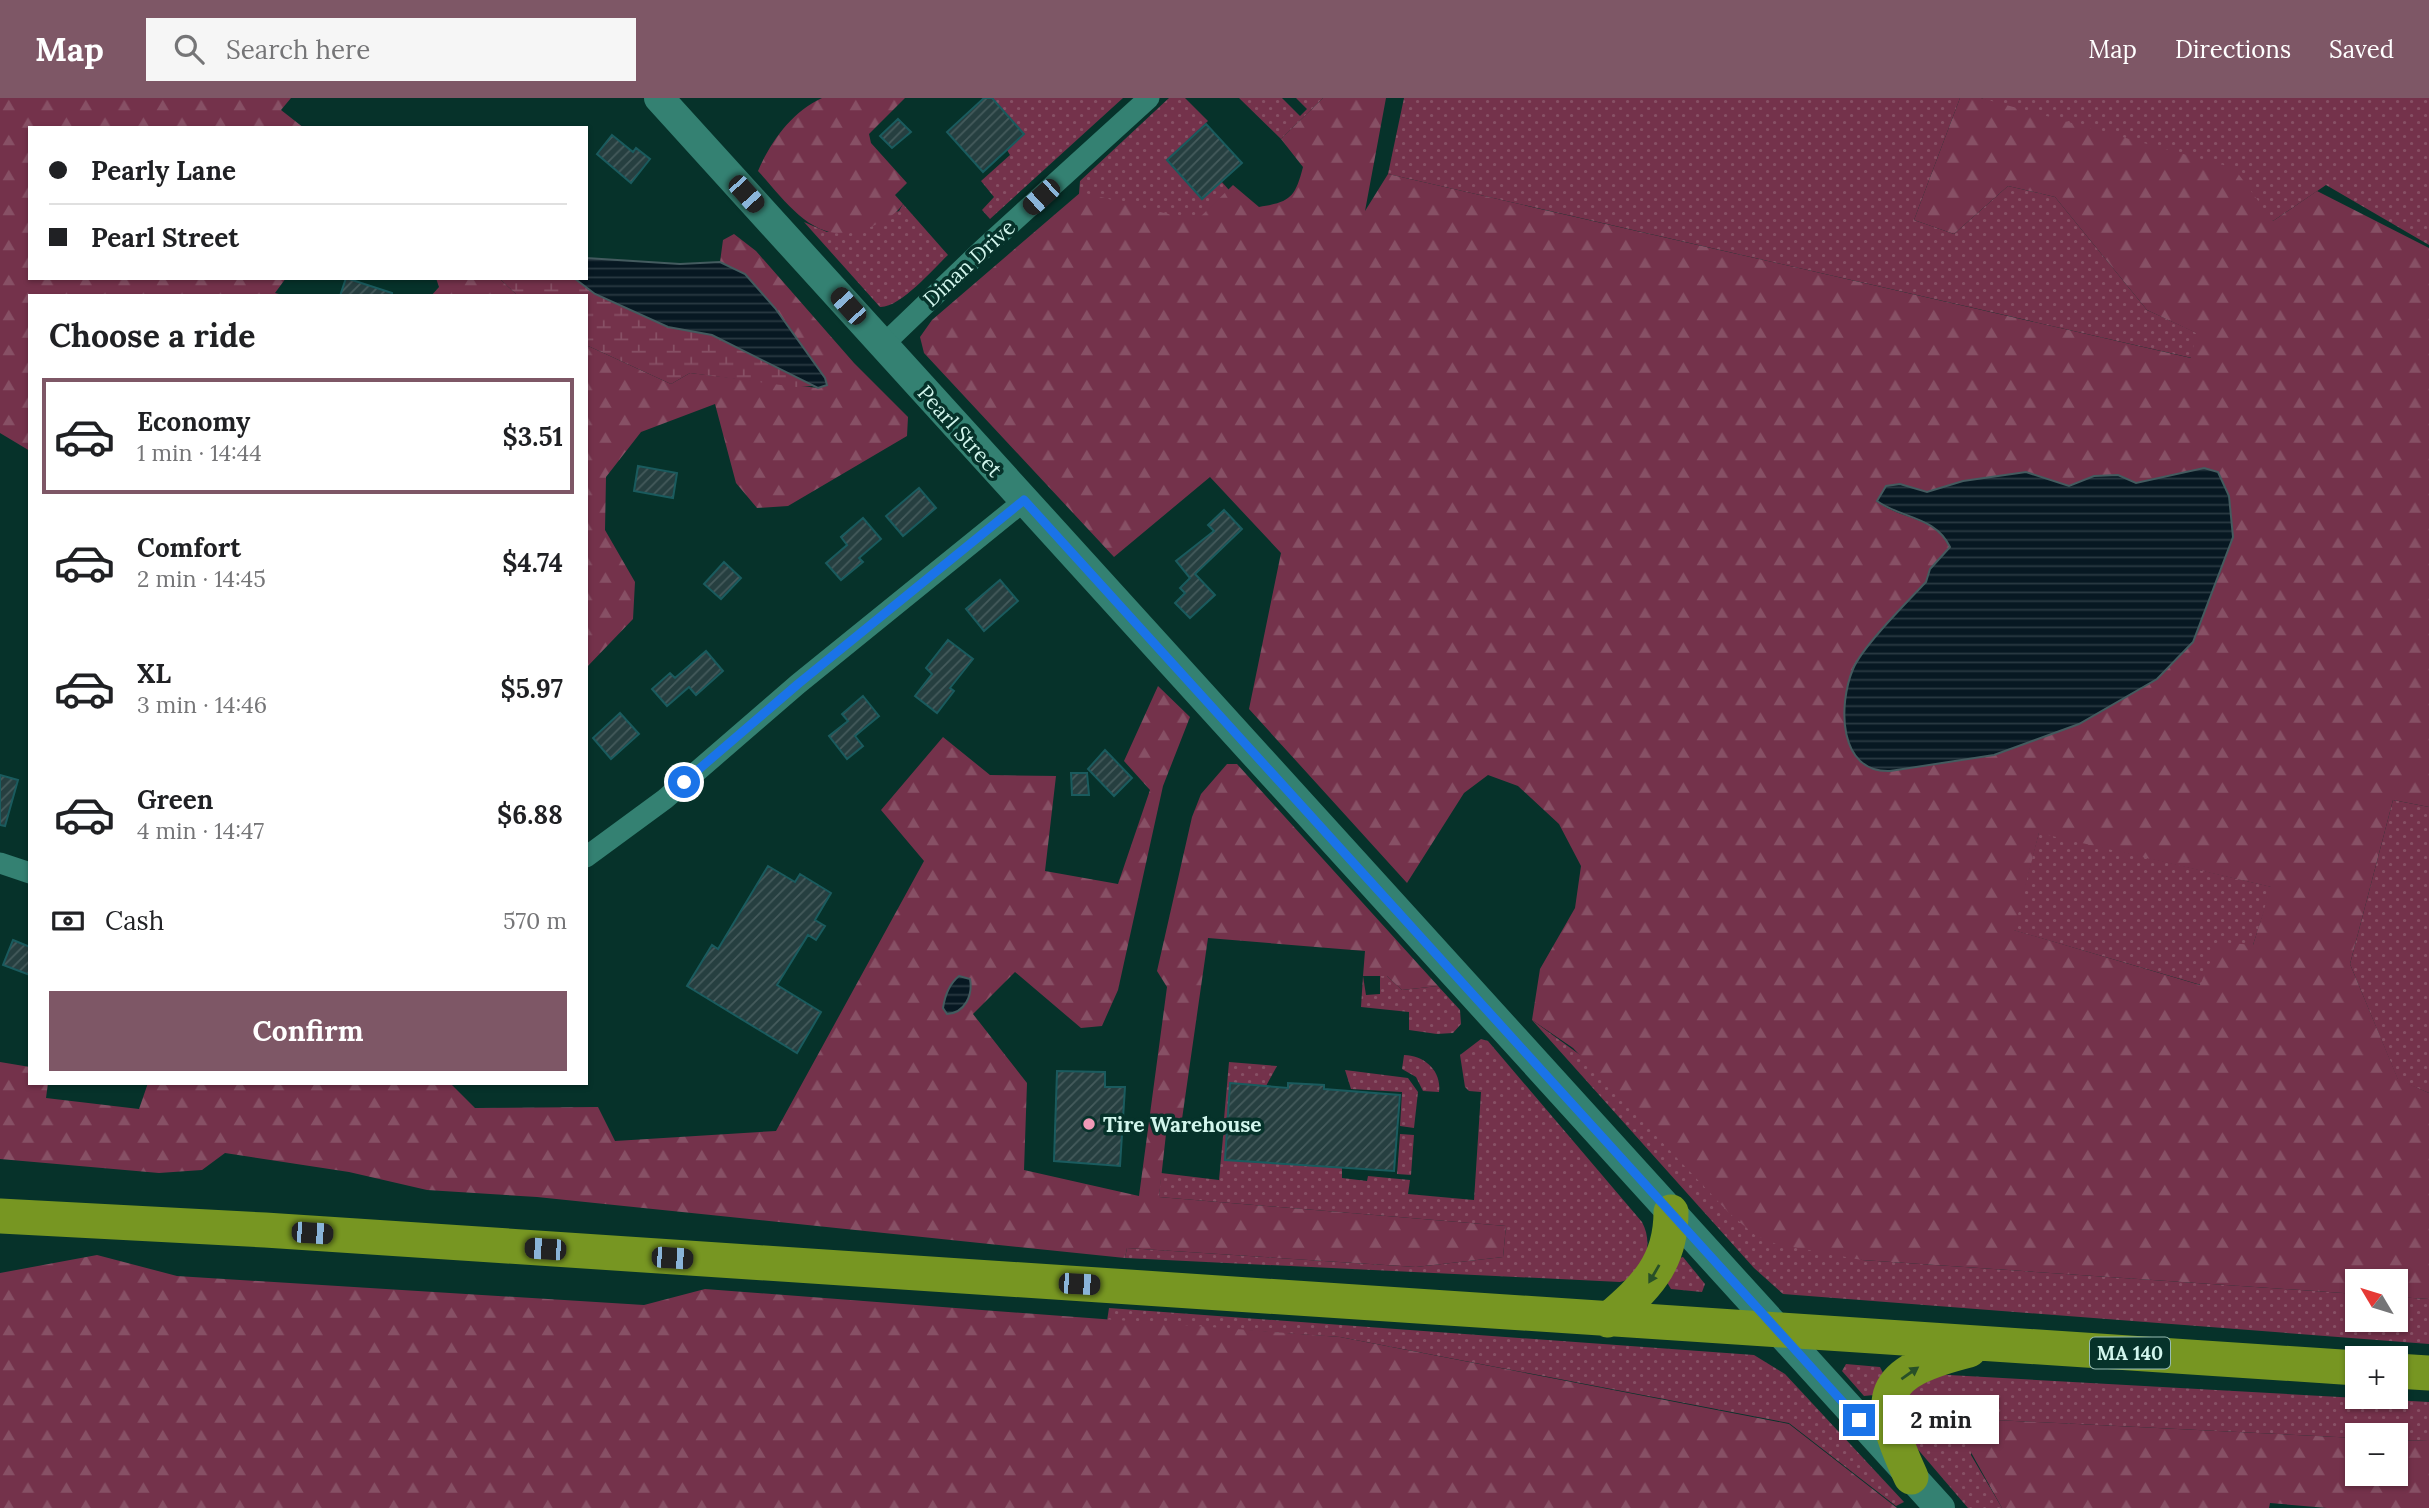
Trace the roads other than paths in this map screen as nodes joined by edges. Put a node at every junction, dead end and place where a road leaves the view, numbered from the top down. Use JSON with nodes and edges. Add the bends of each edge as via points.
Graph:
{"nodes":[{"id":1,"x":659,"y":98,"type":"edge"},
{"id":2,"x":1149,"y":98,"type":"edge"},
{"id":3,"x":883,"y":345,"type":"junction"},
{"id":4,"x":1024,"y":500,"type":"junction"},
{"id":5,"x":588,"y":856,"type":"edge"},
{"id":6,"x":0,"y":863,"type":"edge"},
{"id":7,"x":28,"y":872,"type":"edge"},
{"id":8,"x":1671,"y":1212,"type":"junction"},
{"id":9,"x":0,"y":1216,"type":"edge"},
{"id":10,"x":1608,"y":1320,"type":"junction"},
{"id":11,"x":1777,"y":1329,"type":"junction"},
{"id":12,"x":1995,"y":1343,"type":"junction"},
{"id":13,"x":2345,"y":1367,"type":"edge"},
{"id":14,"x":2408,"y":1372,"type":"edge"},
{"id":15,"x":2429,"y":1373,"type":"edge"},
{"id":16,"x":1912,"y":1476,"type":"junction"},
{"id":17,"x":1941,"y":1508,"type":"edge"}],
"edges":[{"from":1,"to":3,"type":"main road","name":"Pearl Street"},
{"from":2,"to":3,"type":"street","name":"Dinan Drive"},
{"from":3,"to":4,"type":"main road","name":"Pearl Street"},
{"from":4,"to":5,"type":"street","via":[[665,799]]},
{"from":4,"to":8,"type":"main road","name":"Pearl Street"},
{"from":6,"to":7,"type":"street"},
{"from":8,"to":10,"type":"highway","one_way":true,"via":[[1667,1244],[1652,1280]]},
{"from":8,"to":11,"type":"main road","name":"Pearl Street"},
{"from":9,"to":10,"type":"highway","number":"MA 140"},
{"from":10,"to":11,"type":"highway","number":"MA 140"},
{"from":11,"to":12,"type":"highway","number":"MA 140"},
{"from":11,"to":16,"type":"main road","name":"Pearl Street"},
{"from":12,"to":13,"type":"highway","number":"MA 140"},
{"from":16,"to":12,"type":"highway","one_way":true,"via":[[1887,1418],[1894,1386],[1906,1373],[1926,1363]]},
{"from":14,"to":15,"type":"highway"},
{"from":16,"to":17,"type":"main road","name":"Pearl Street"}]}
